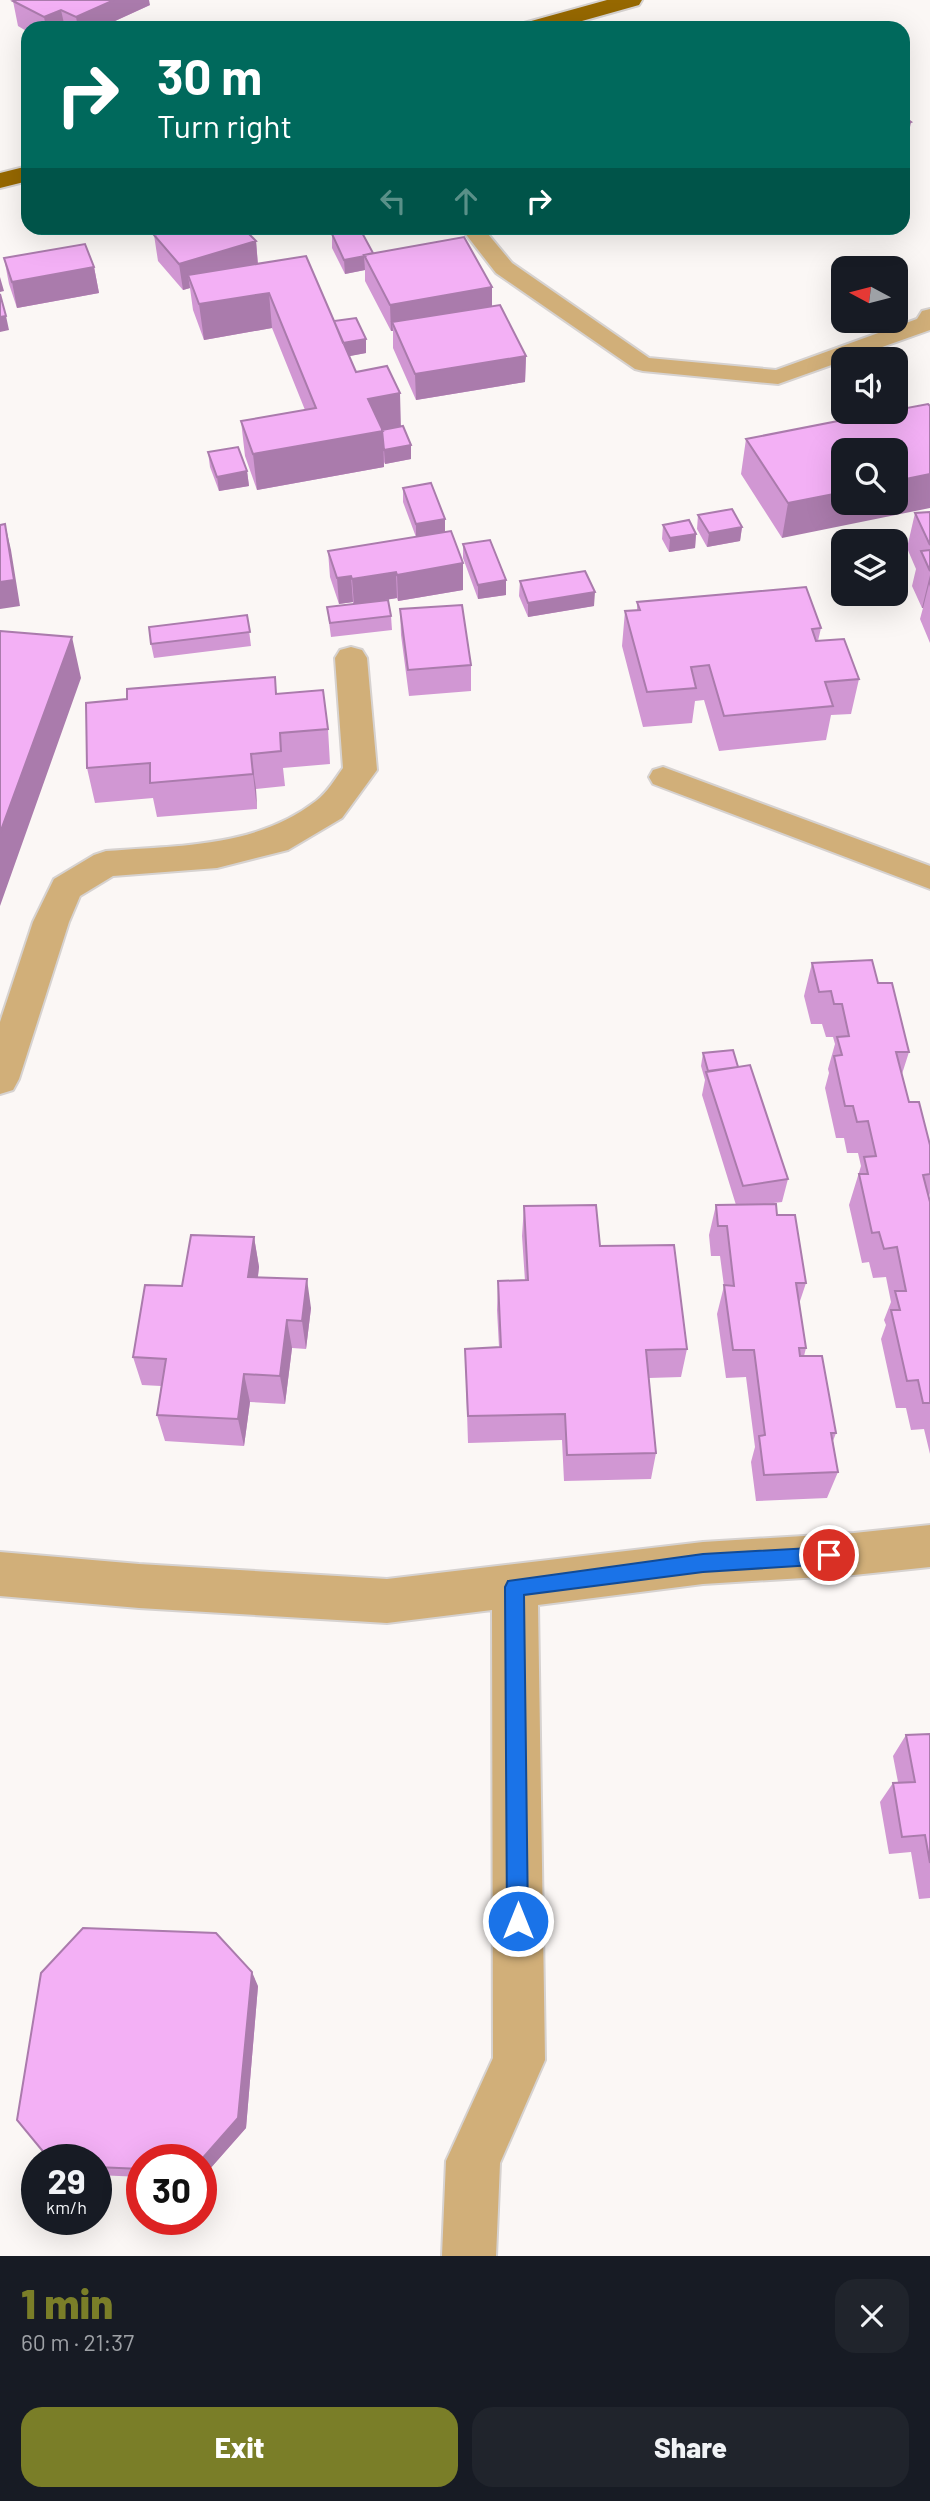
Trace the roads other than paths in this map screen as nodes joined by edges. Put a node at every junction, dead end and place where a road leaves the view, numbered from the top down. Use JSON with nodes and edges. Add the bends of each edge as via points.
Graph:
{"nodes":[{"id":1,"x":631,"y":0,"type":"edge"},
{"id":2,"x":597,"y":4,"type":"edge"},
{"id":3,"x":551,"y":21,"type":"edge"},
{"id":4,"x":21,"y":175,"type":"edge"},
{"id":5,"x":0,"y":181,"type":"edge"},
{"id":6,"x":478,"y":235,"type":"edge"},
{"id":7,"x":930,"y":316,"type":"edge"},
{"id":8,"x":351,"y":658,"type":"dead end"},
{"id":9,"x":663,"y":777,"type":"dead end"},
{"id":10,"x":930,"y":878,"type":"edge"},
{"id":11,"x":0,"y":1079,"type":"edge"},
{"id":12,"x":930,"y":1546,"type":"edge"},
{"id":13,"x":0,"y":1574,"type":"edge"},
{"id":14,"x":515,"y":1587,"type":"junction"},
{"id":15,"x":468,"y":2256,"type":"edge"}],
"edges":[{"from":1,"to":2,"type":"highway"},
{"from":2,"to":3,"type":"highway"},
{"from":4,"to":5,"type":"highway"},
{"from":6,"to":7,"type":"lane","via":[[504,268],[643,363],[778,377],[926,324]]},
{"from":8,"to":11,"type":"street","via":[[360,770],[330,809],[276,841],[217,855],[106,864],[66,888]]},
{"from":9,"to":10,"type":"lane"},
{"from":12,"to":14,"type":"street","via":[[703,1563]]},
{"from":13,"to":14,"type":"street","via":[[387,1601]]},
{"from":14,"to":15,"type":"street","via":[[519,2060],[473,2161]]}]}
